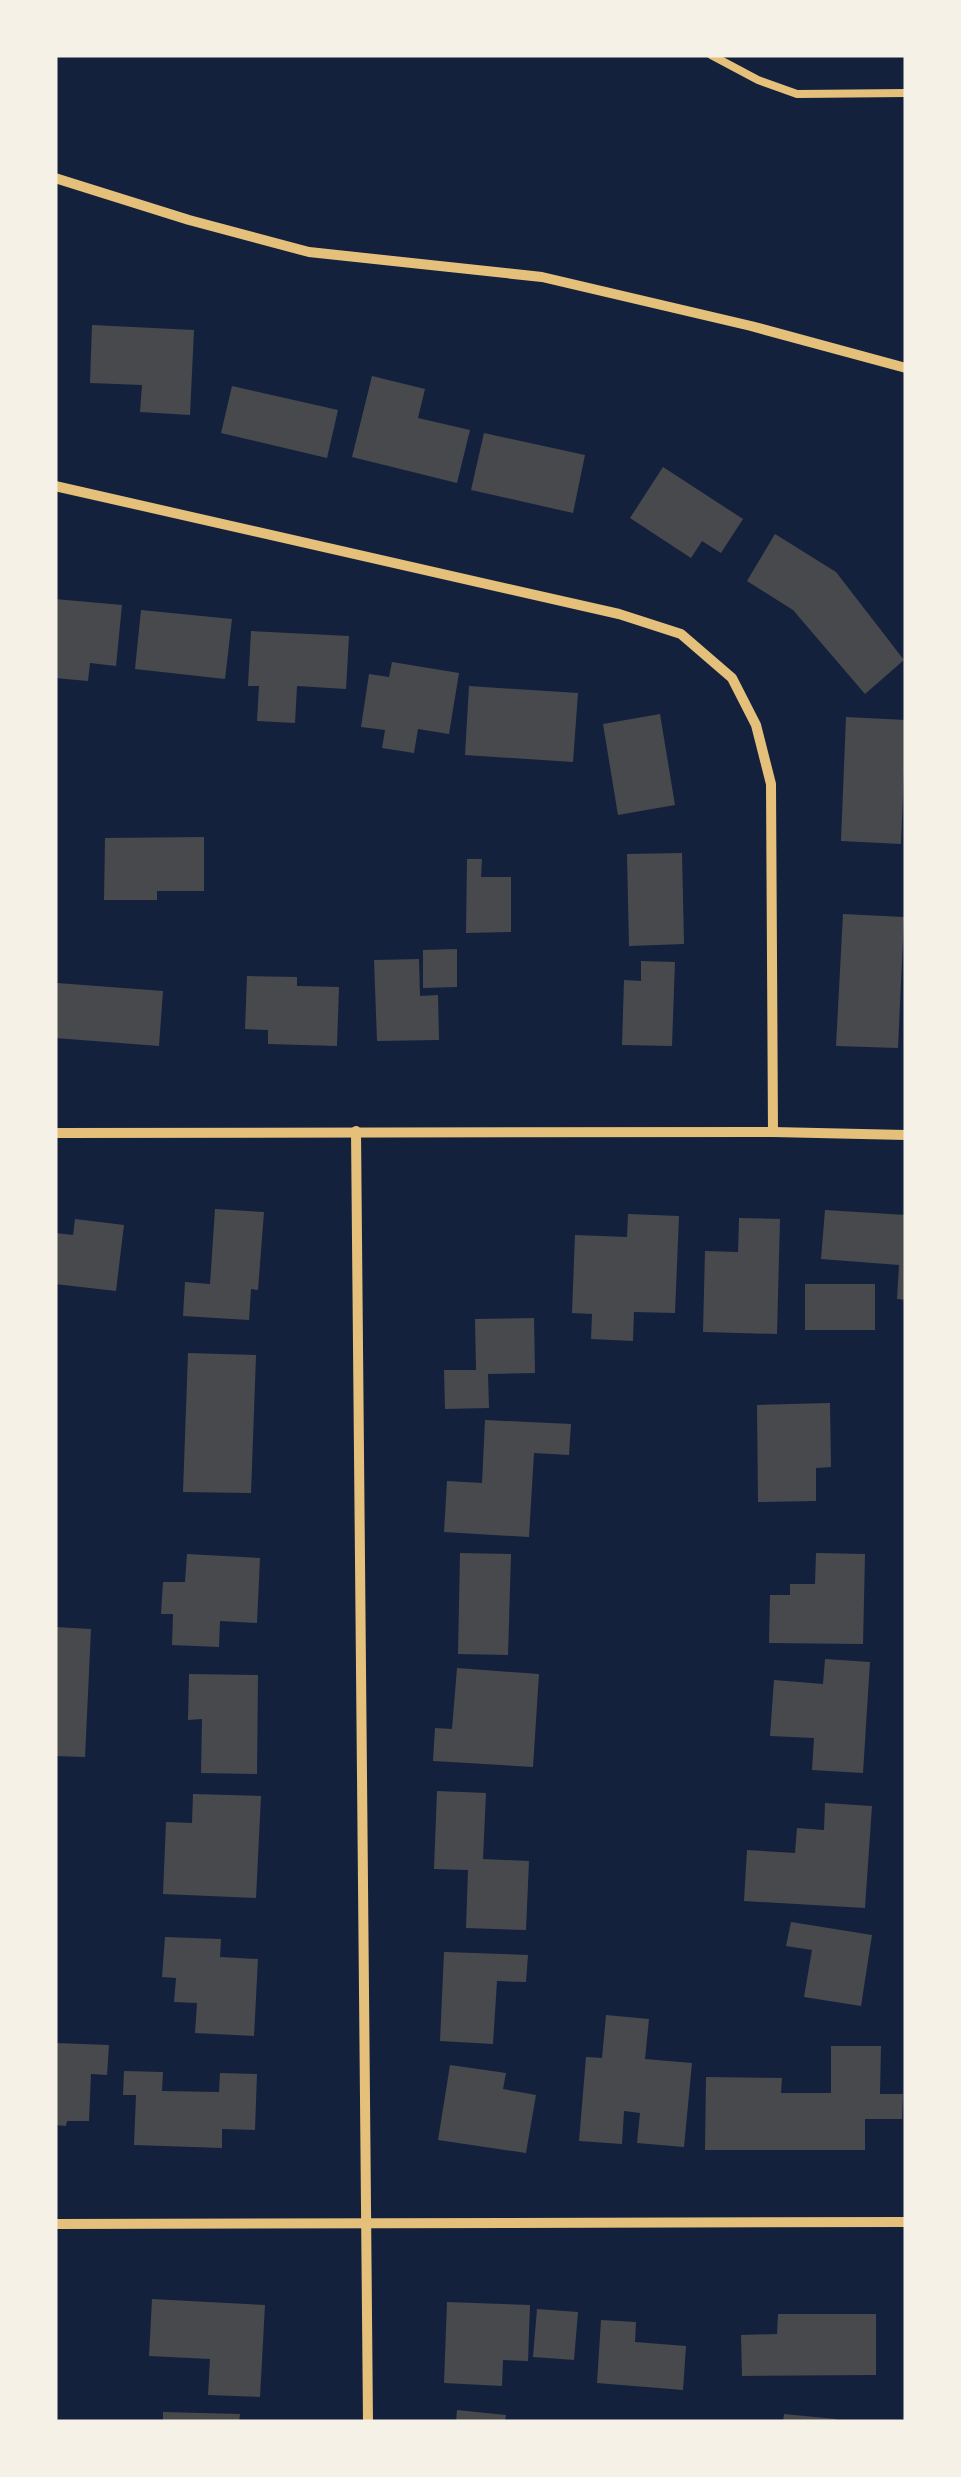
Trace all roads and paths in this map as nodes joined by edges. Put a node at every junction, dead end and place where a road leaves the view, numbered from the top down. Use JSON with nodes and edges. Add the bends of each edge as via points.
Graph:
{"nodes":[{"id":1,"x":710,"y":55,"type":"edge"},
{"id":2,"x":906,"y":93,"type":"edge"},
{"id":3,"x":55,"y":178,"type":"edge"},
{"id":4,"x":906,"y":368,"type":"edge"},
{"id":5,"x":55,"y":486,"type":"edge"},
{"id":6,"x":356,"y":1132,"type":"junction"},
{"id":7,"x":773,"y":1132,"type":"junction"},
{"id":8,"x":55,"y":1133,"type":"edge"},
{"id":9,"x":906,"y":1135,"type":"edge"},
{"id":10,"x":906,"y":2222,"type":"edge"},
{"id":11,"x":364,"y":2223,"type":"junction"},
{"id":12,"x":55,"y":2224,"type":"edge"},
{"id":13,"x":368,"y":2422,"type":"edge"}],
"edges":[{"from":1,"to":2,"type":"lane","via":[[797,94]]},
{"from":3,"to":4,"type":"street","via":[[309,252],[542,277]]},
{"from":5,"to":7,"type":"street","via":[[619,614],[681,634],[732,678],[756,725],[771,784]]},
{"from":6,"to":7,"type":"street"},
{"from":6,"to":8,"type":"street"},
{"from":6,"to":11,"type":"street"},
{"from":7,"to":9,"type":"street"},
{"from":10,"to":11,"type":"street"},
{"from":11,"to":12,"type":"street"},
{"from":11,"to":13,"type":"street"}]}
